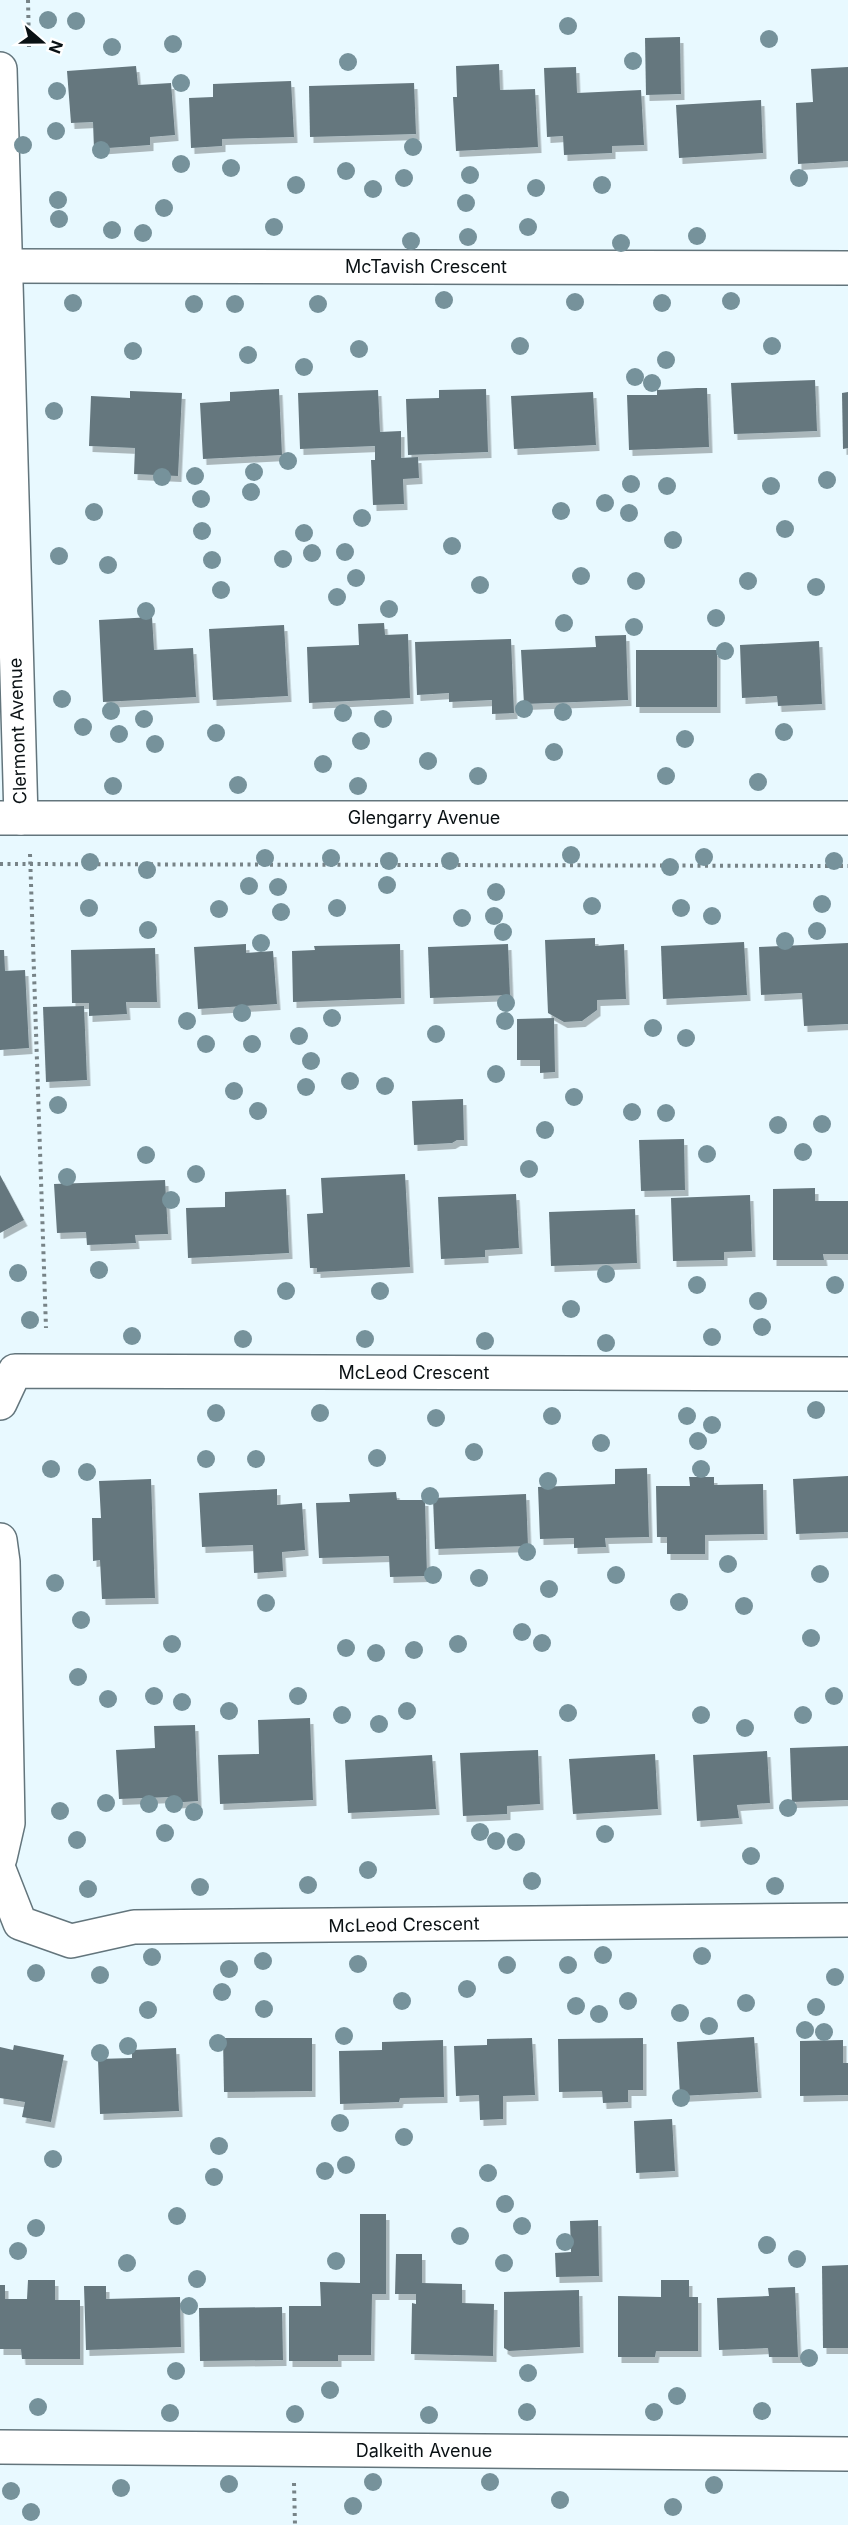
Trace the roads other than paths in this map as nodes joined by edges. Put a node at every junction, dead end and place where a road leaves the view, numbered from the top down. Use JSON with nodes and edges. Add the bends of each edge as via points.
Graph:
{"nodes":[{"id":1,"x":0,"y":69,"type":"edge"},
{"id":2,"x":4,"y":266,"type":"junction"},
{"id":3,"x":848,"y":268,"type":"edge"},
{"id":4,"x":848,"y":818,"type":"edge"},
{"id":5,"x":17,"y":827,"type":"edge"},
{"id":6,"x":848,"y":1374,"type":"edge"},
{"id":7,"x":0,"y":1403,"type":"edge"},
{"id":8,"x":0,"y":1540,"type":"edge"},
{"id":9,"x":0,"y":1858,"type":"edge"},
{"id":10,"x":0,"y":1872,"type":"edge"},
{"id":11,"x":848,"y":1920,"type":"edge"},
{"id":12,"x":0,"y":2447,"type":"edge"},
{"id":13,"x":848,"y":2454,"type":"edge"}],
"edges":[{"from":1,"to":2,"type":"street","name":"Clermont Avenue"},
{"from":2,"to":3,"type":"street","name":"McTavish Crescent"},
{"from":2,"to":5,"type":"street","name":"Clermont Avenue"},
{"from":4,"to":5,"type":"street","name":"Glengarry Avenue"},
{"from":6,"to":7,"type":"street","name":"McLeod Crescent","via":[[15,1371]]},
{"from":8,"to":9,"type":"street","via":[[8,1823]]},
{"from":10,"to":11,"type":"street","name":"McLeod Crescent","via":[[20,1923],[71,1941],[134,1927]]},
{"from":12,"to":13,"type":"street","name":"Dalkeith Avenue"}]}
